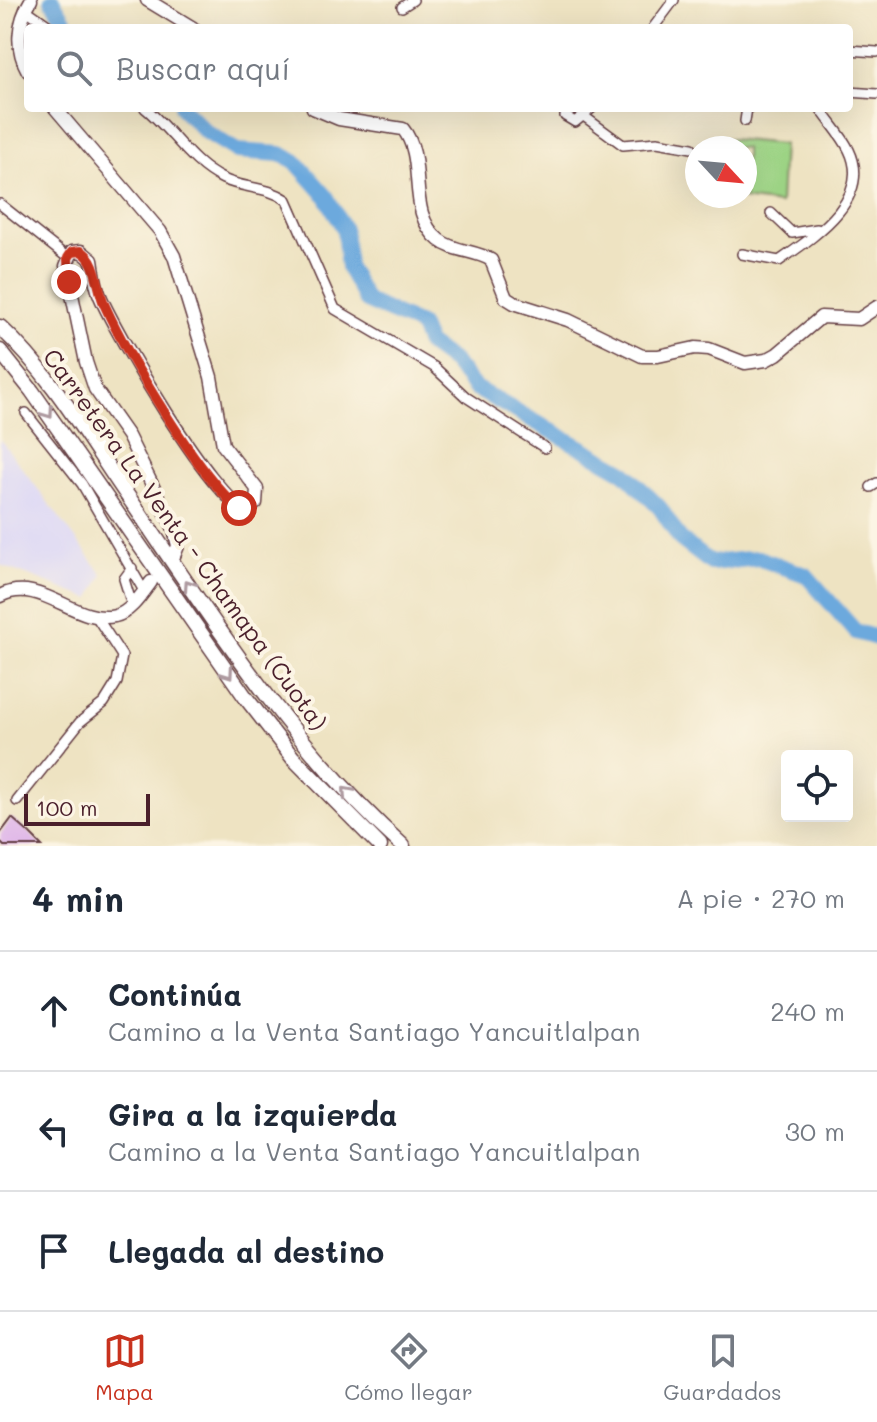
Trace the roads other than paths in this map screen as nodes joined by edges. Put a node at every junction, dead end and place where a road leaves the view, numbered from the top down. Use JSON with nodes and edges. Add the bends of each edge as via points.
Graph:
{"nodes":[{"id":1,"x":147,"y":0,"type":"edge"},
{"id":2,"x":413,"y":0,"type":"edge"},
{"id":3,"x":674,"y":0,"type":"edge"},
{"id":4,"x":28,"y":4,"type":"edge"},
{"id":5,"x":402,"y":7,"type":"dead end"},
{"id":6,"x":48,"y":24,"type":"edge"},
{"id":7,"x":186,"y":24,"type":"edge"},
{"id":8,"x":657,"y":24,"type":"edge"},
{"id":9,"x":853,"y":50,"type":"edge"},
{"id":10,"x":877,"y":52,"type":"edge"},
{"id":11,"x":24,"y":59,"type":"edge"},
{"id":12,"x":853,"y":92,"type":"edge"},
{"id":13,"x":877,"y":94,"type":"edge"},
{"id":14,"x":58,"y":112,"type":"edge"},
{"id":15,"x":149,"y":112,"type":"edge"},
{"id":16,"x":322,"y":112,"type":"edge"},
{"id":17,"x":589,"y":112,"type":"edge"},
{"id":18,"x":746,"y":112,"type":"edge"},
{"id":19,"x":823,"y":112,"type":"edge"},
{"id":20,"x":565,"y":116,"type":"dead end"},
{"id":21,"x":585,"y":117,"type":"junction"},
{"id":22,"x":745,"y":121,"type":"dead end"},
{"id":23,"x":685,"y":147,"type":"edge"},
{"id":24,"x":0,"y":204,"type":"edge"},
{"id":25,"x":771,"y":213,"type":"dead end"},
{"id":26,"x":823,"y":226,"type":"junction"},
{"id":27,"x":742,"y":254,"type":"dead end"},
{"id":28,"x":68,"y":258,"type":"junction"},
{"id":29,"x":877,"y":307,"type":"edge"},
{"id":30,"x":0,"y":327,"type":"edge"},
{"id":31,"x":0,"y":351,"type":"edge"},
{"id":32,"x":26,"y":413,"type":"dead end"},
{"id":33,"x":545,"y":448,"type":"dead end"},
{"id":34,"x":174,"y":556,"type":"dead end"},
{"id":35,"x":132,"y":568,"type":"junction"},
{"id":36,"x":148,"y":586,"type":"joint"},
{"id":37,"x":0,"y":596,"type":"edge"},
{"id":38,"x":132,"y":605,"type":"junction"},
{"id":39,"x":96,"y":616,"type":"junction"},
{"id":40,"x":17,"y":801,"type":"dead end"},
{"id":41,"x":380,"y":846,"type":"edge"},
{"id":42,"x":403,"y":846,"type":"edge"}],
"edges":[{"from":1,"to":7,"type":"main road"},
{"from":2,"to":5,"type":"street"},
{"from":3,"to":8,"type":"street"},
{"from":4,"to":6,"type":"street"},
{"from":4,"to":11,"type":"main road","via":[[18,41]]},
{"from":9,"to":10,"type":"street"},
{"from":12,"to":13,"type":"street"},
{"from":14,"to":28,"type":"main road","via":[[160,231],[174,256],[211,377],[223,445],[257,489],[252,507],[239,508],[232,502],[173,423],[108,313],[92,260],[81,251]]},
{"from":15,"to":33,"type":"street","via":[[222,179],[273,190],[287,200],[335,309],[434,367],[466,397]]},
{"from":16,"to":29,"type":"main road","via":[[403,129],[414,154],[427,225],[437,239],[491,260],[506,298],[568,320],[642,356],[695,348],[755,363],[777,354],[821,317],[859,319]]},
{"from":17,"to":21,"type":"street"},
{"from":18,"to":22,"type":"street"},
{"from":19,"to":26,"type":"street","via":[[849,148],[858,177],[851,197]]},
{"from":20,"to":21,"type":"street","via":[[575,122]]},
{"from":21,"to":23,"type":"street","via":[[623,145]]},
{"from":24,"to":28,"type":"street"},
{"from":25,"to":26,"type":"street","via":[[792,233]]},
{"from":26,"to":27,"type":"street","via":[[779,261]]},
{"from":28,"to":34,"type":"main road","via":[[77,323],[95,389],[128,436],[174,529]]},
{"from":42,"to":30,"type":"highway","name":"Carretera La Venta - Chamapa (Cuota)","one_way":true,"via":[[356,802],[257,684],[48,379]]},
{"from":31,"to":41,"type":"highway","name":"Carretera La Venta - Chamapa (Cuota)","one_way":true,"via":[[246,698],[293,758]]},
{"from":32,"to":35,"type":"street","via":[[82,484]]},
{"from":35,"to":36,"type":"street"},
{"from":35,"to":38,"type":"street","via":[[124,579]]},
{"from":36,"to":38,"type":"main road"},
{"from":37,"to":39,"type":"main road","via":[[27,591]]},
{"from":38,"to":39,"type":"main road","via":[[116,616]]},
{"from":39,"to":40,"type":"street","via":[[122,656],[117,682]]}]}
